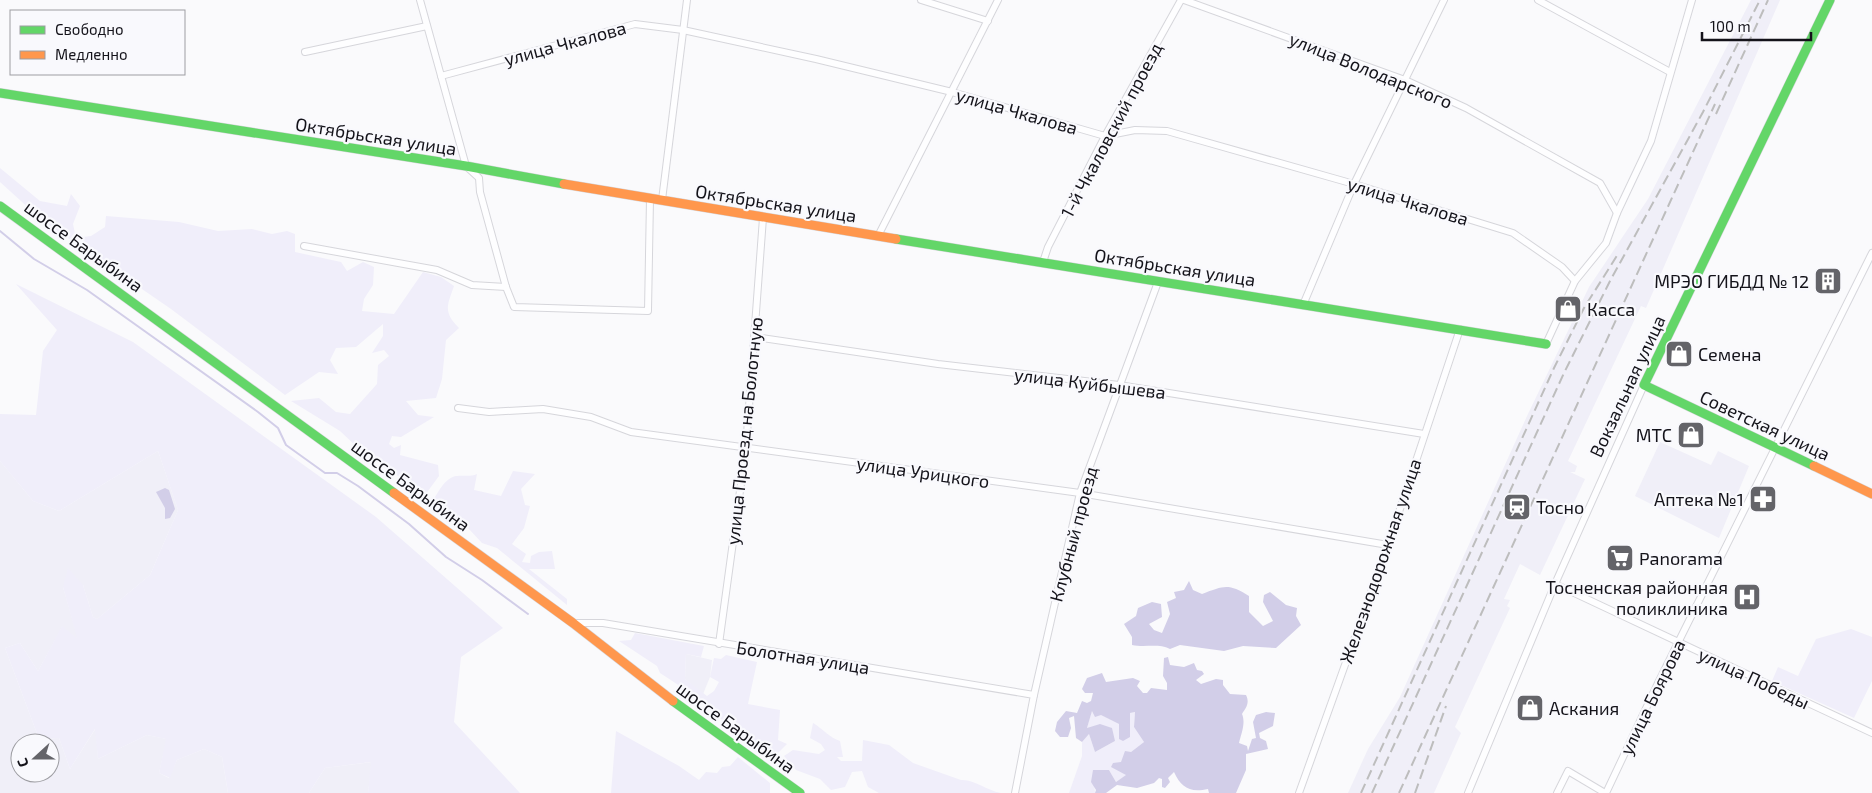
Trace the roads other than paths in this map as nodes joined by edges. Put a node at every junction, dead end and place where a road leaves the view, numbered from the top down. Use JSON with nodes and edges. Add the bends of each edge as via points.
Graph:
{"nodes":[{"id":1,"x":420,"y":0,"type":"edge"},
{"id":2,"x":687,"y":0,"type":"edge"},
{"id":3,"x":920,"y":0,"type":"edge"},
{"id":4,"x":998,"y":0,"type":"edge"},
{"id":5,"x":1183,"y":0,"type":"edge"},
{"id":6,"x":1444,"y":0,"type":"edge"},
{"id":7,"x":1538,"y":0,"type":"edge"},
{"id":8,"x":1692,"y":0,"type":"edge"},
{"id":9,"x":1830,"y":0,"type":"edge"},
{"id":10,"x":988,"y":21,"type":"junction"},
{"id":11,"x":427,"y":26,"type":"junction"},
{"id":12,"x":683,"y":30,"type":"junction"},
{"id":13,"x":305,"y":52,"type":"dead end"},
{"id":14,"x":1670,"y":72,"type":"junction"},
{"id":15,"x":441,"y":76,"type":"junction"},
{"id":16,"x":1405,"y":80,"type":"junction"},
{"id":17,"x":952,"y":92,"type":"junction"},
{"id":18,"x":0,"y":93,"type":"edge"},
{"id":19,"x":1105,"y":136,"type":"junction"},
{"id":20,"x":466,"y":166,"type":"junction"},
{"id":21,"x":1354,"y":184,"type":"junction"},
{"id":22,"x":650,"y":199,"type":"junction"},
{"id":23,"x":662,"y":200,"type":"junction"},
{"id":24,"x":0,"y":206,"type":"edge"},
{"id":25,"x":1616,"y":213,"type":"junction"},
{"id":26,"x":763,"y":218,"type":"junction"},
{"id":27,"x":878,"y":236,"type":"junction"},
{"id":28,"x":304,"y":246,"type":"dead end"},
{"id":29,"x":1872,"y":253,"type":"edge"},
{"id":30,"x":1043,"y":262,"type":"junction"},
{"id":31,"x":1575,"y":281,"type":"junction"},
{"id":32,"x":1158,"y":282,"type":"junction"},
{"id":33,"x":506,"y":287,"type":"junction"},
{"id":34,"x":1303,"y":304,"type":"junction"},
{"id":35,"x":1460,"y":329,"type":"junction"},
{"id":36,"x":755,"y":337,"type":"junction"},
{"id":37,"x":1546,"y":344,"type":"joint"},
{"id":38,"x":1119,"y":385,"type":"junction"},
{"id":39,"x":1644,"y":386,"type":"junction"},
{"id":40,"x":458,"y":408,"type":"dead end"},
{"id":41,"x":1424,"y":434,"type":"junction"},
{"id":42,"x":746,"y":446,"type":"junction"},
{"id":43,"x":1775,"y":448,"type":"junction"},
{"id":44,"x":1080,"y":493,"type":"junction"},
{"id":45,"x":1872,"y":494,"type":"edge"},
{"id":46,"x":1388,"y":545,"type":"junction"},
{"id":47,"x":1555,"y":584,"type":"junction"},
{"id":48,"x":573,"y":623,"type":"junction"},
{"id":49,"x":1679,"y":642,"type":"junction"},
{"id":50,"x":719,"y":644,"type":"junction"},
{"id":51,"x":1034,"y":695,"type":"junction"},
{"id":52,"x":1872,"y":733,"type":"edge"},
{"id":53,"x":800,"y":793,"type":"edge"},
{"id":54,"x":1015,"y":793,"type":"edge"},
{"id":55,"x":1299,"y":793,"type":"edge"},
{"id":56,"x":1468,"y":793,"type":"edge"},
{"id":57,"x":1557,"y":793,"type":"edge"},
{"id":58,"x":1606,"y":793,"type":"edge"}],
"edges":[{"from":1,"to":11,"type":"street"},
{"from":2,"to":12,"type":"street"},
{"from":3,"to":10,"type":"street"},
{"from":4,"to":10,"type":"street"},
{"from":5,"to":16,"type":"street","name":"улица Володарского"},
{"from":5,"to":19,"type":"street","name":"1-й Чкаловский проезд"},
{"from":6,"to":16,"type":"street"},
{"from":7,"to":14,"type":"street"},
{"from":8,"to":14,"type":"street"},
{"from":9,"to":39,"type":"street","name":"Вокзальная улица"},
{"from":10,"to":17,"type":"street"},
{"from":11,"to":13,"type":"street"},
{"from":11,"to":15,"type":"street"},
{"from":12,"to":15,"type":"street","name":"улица Чкалова","via":[[635,24]]},
{"from":12,"to":17,"type":"street","name":"улица Чкалова"},
{"from":12,"to":23,"type":"street"},
{"from":14,"to":25,"type":"street","via":[[1650,141]]},
{"from":15,"to":20,"type":"street"},
{"from":16,"to":21,"type":"street"},
{"from":16,"to":25,"type":"street","name":"улица Володарского","via":[[1466,108],[1600,183]]},
{"from":17,"to":19,"type":"street","name":"улица Чкалова"},
{"from":17,"to":27,"type":"street"},
{"from":18,"to":20,"type":"street","name":"Октябрьская улица"},
{"from":19,"to":21,"type":"street","name":"улица Чкалова","via":[[1135,130],[1167,131]]},
{"from":19,"to":30,"type":"street","name":"1-й Чкаловский проезд"},
{"from":20,"to":22,"type":"street","name":"Октябрьская улица"},
{"from":20,"to":33,"type":"street","via":[[478,178]]},
{"from":21,"to":31,"type":"street","name":"улица Чкалова","via":[[1513,233],[1562,267]]},
{"from":21,"to":34,"type":"street"},
{"from":22,"to":23,"type":"street","name":"Октябрьская улица"},
{"from":22,"to":33,"type":"street","via":[[648,312],[514,307]]},
{"from":23,"to":26,"type":"street","name":"Октябрьская улица"},
{"from":24,"to":48,"type":"street","name":"шоссе Барыбина"},
{"from":25,"to":31,"type":"street","via":[[1606,243]]},
{"from":26,"to":27,"type":"street","name":"Октябрьская улица"},
{"from":26,"to":36,"type":"street","name":"улица Проезд на Болотную"},
{"from":27,"to":30,"type":"street","name":"Октябрьская улица"},
{"from":28,"to":33,"type":"street","via":[[437,270],[472,285]]},
{"from":29,"to":43,"type":"street","name":"улица Боярова"},
{"from":30,"to":32,"type":"street","name":"Октябрьская улица"},
{"from":31,"to":37,"type":"street"},
{"from":32,"to":34,"type":"street","name":"Октябрьская улица"},
{"from":32,"to":38,"type":"street","name":"Клубный проезд"},
{"from":34,"to":35,"type":"street","name":"Октябрьская улица"},
{"from":35,"to":37,"type":"street","name":"Октябрьская улица"},
{"from":35,"to":41,"type":"street","name":"Железнодорожная улица"},
{"from":36,"to":38,"type":"street","name":"улица Куйбышева","via":[[938,364]]},
{"from":36,"to":42,"type":"street","name":"улица Проезд на Болотную"},
{"from":38,"to":41,"type":"street","name":"улица Куйбышева"},
{"from":38,"to":44,"type":"street","name":"Клубный проезд"},
{"from":39,"to":43,"type":"street","name":"Советская улица"},
{"from":39,"to":47,"type":"street","name":"Вокзальная улица"},
{"from":40,"to":42,"type":"street","name":"улица Урицкого","via":[[489,412],[543,408],[591,417],[631,432]]},
{"from":41,"to":46,"type":"street","name":"Железнодорожная улица"},
{"from":42,"to":44,"type":"street","name":"улица Урицкого"},
{"from":42,"to":50,"type":"street","name":"улица Проезд на Болотную"},
{"from":43,"to":45,"type":"street","name":"Советская улица"},
{"from":43,"to":49,"type":"street","name":"улица Боярова"},
{"from":44,"to":46,"type":"street","name":"улица Урицкого"},
{"from":44,"to":51,"type":"street","name":"Клубный проезд"},
{"from":46,"to":55,"type":"street","name":"Железнодорожная улица"},
{"from":47,"to":49,"type":"street","name":"улица Победы"},
{"from":47,"to":56,"type":"street","name":"Вокзальная улица"},
{"from":48,"to":50,"type":"street","name":"Болотная улица","via":[[603,623]]},
{"from":48,"to":53,"type":"street","name":"шоссе Барыбина","via":[[646,681]]},
{"from":49,"to":52,"type":"street","name":"улица Победы"},
{"from":49,"to":58,"type":"street","name":"улица Боярова"},
{"from":50,"to":51,"type":"street","name":"Болотная улица"},
{"from":51,"to":54,"type":"street","name":"Клубный проезд"},
{"from":57,"to":58,"type":"street","via":[[1568,771]]}]}
